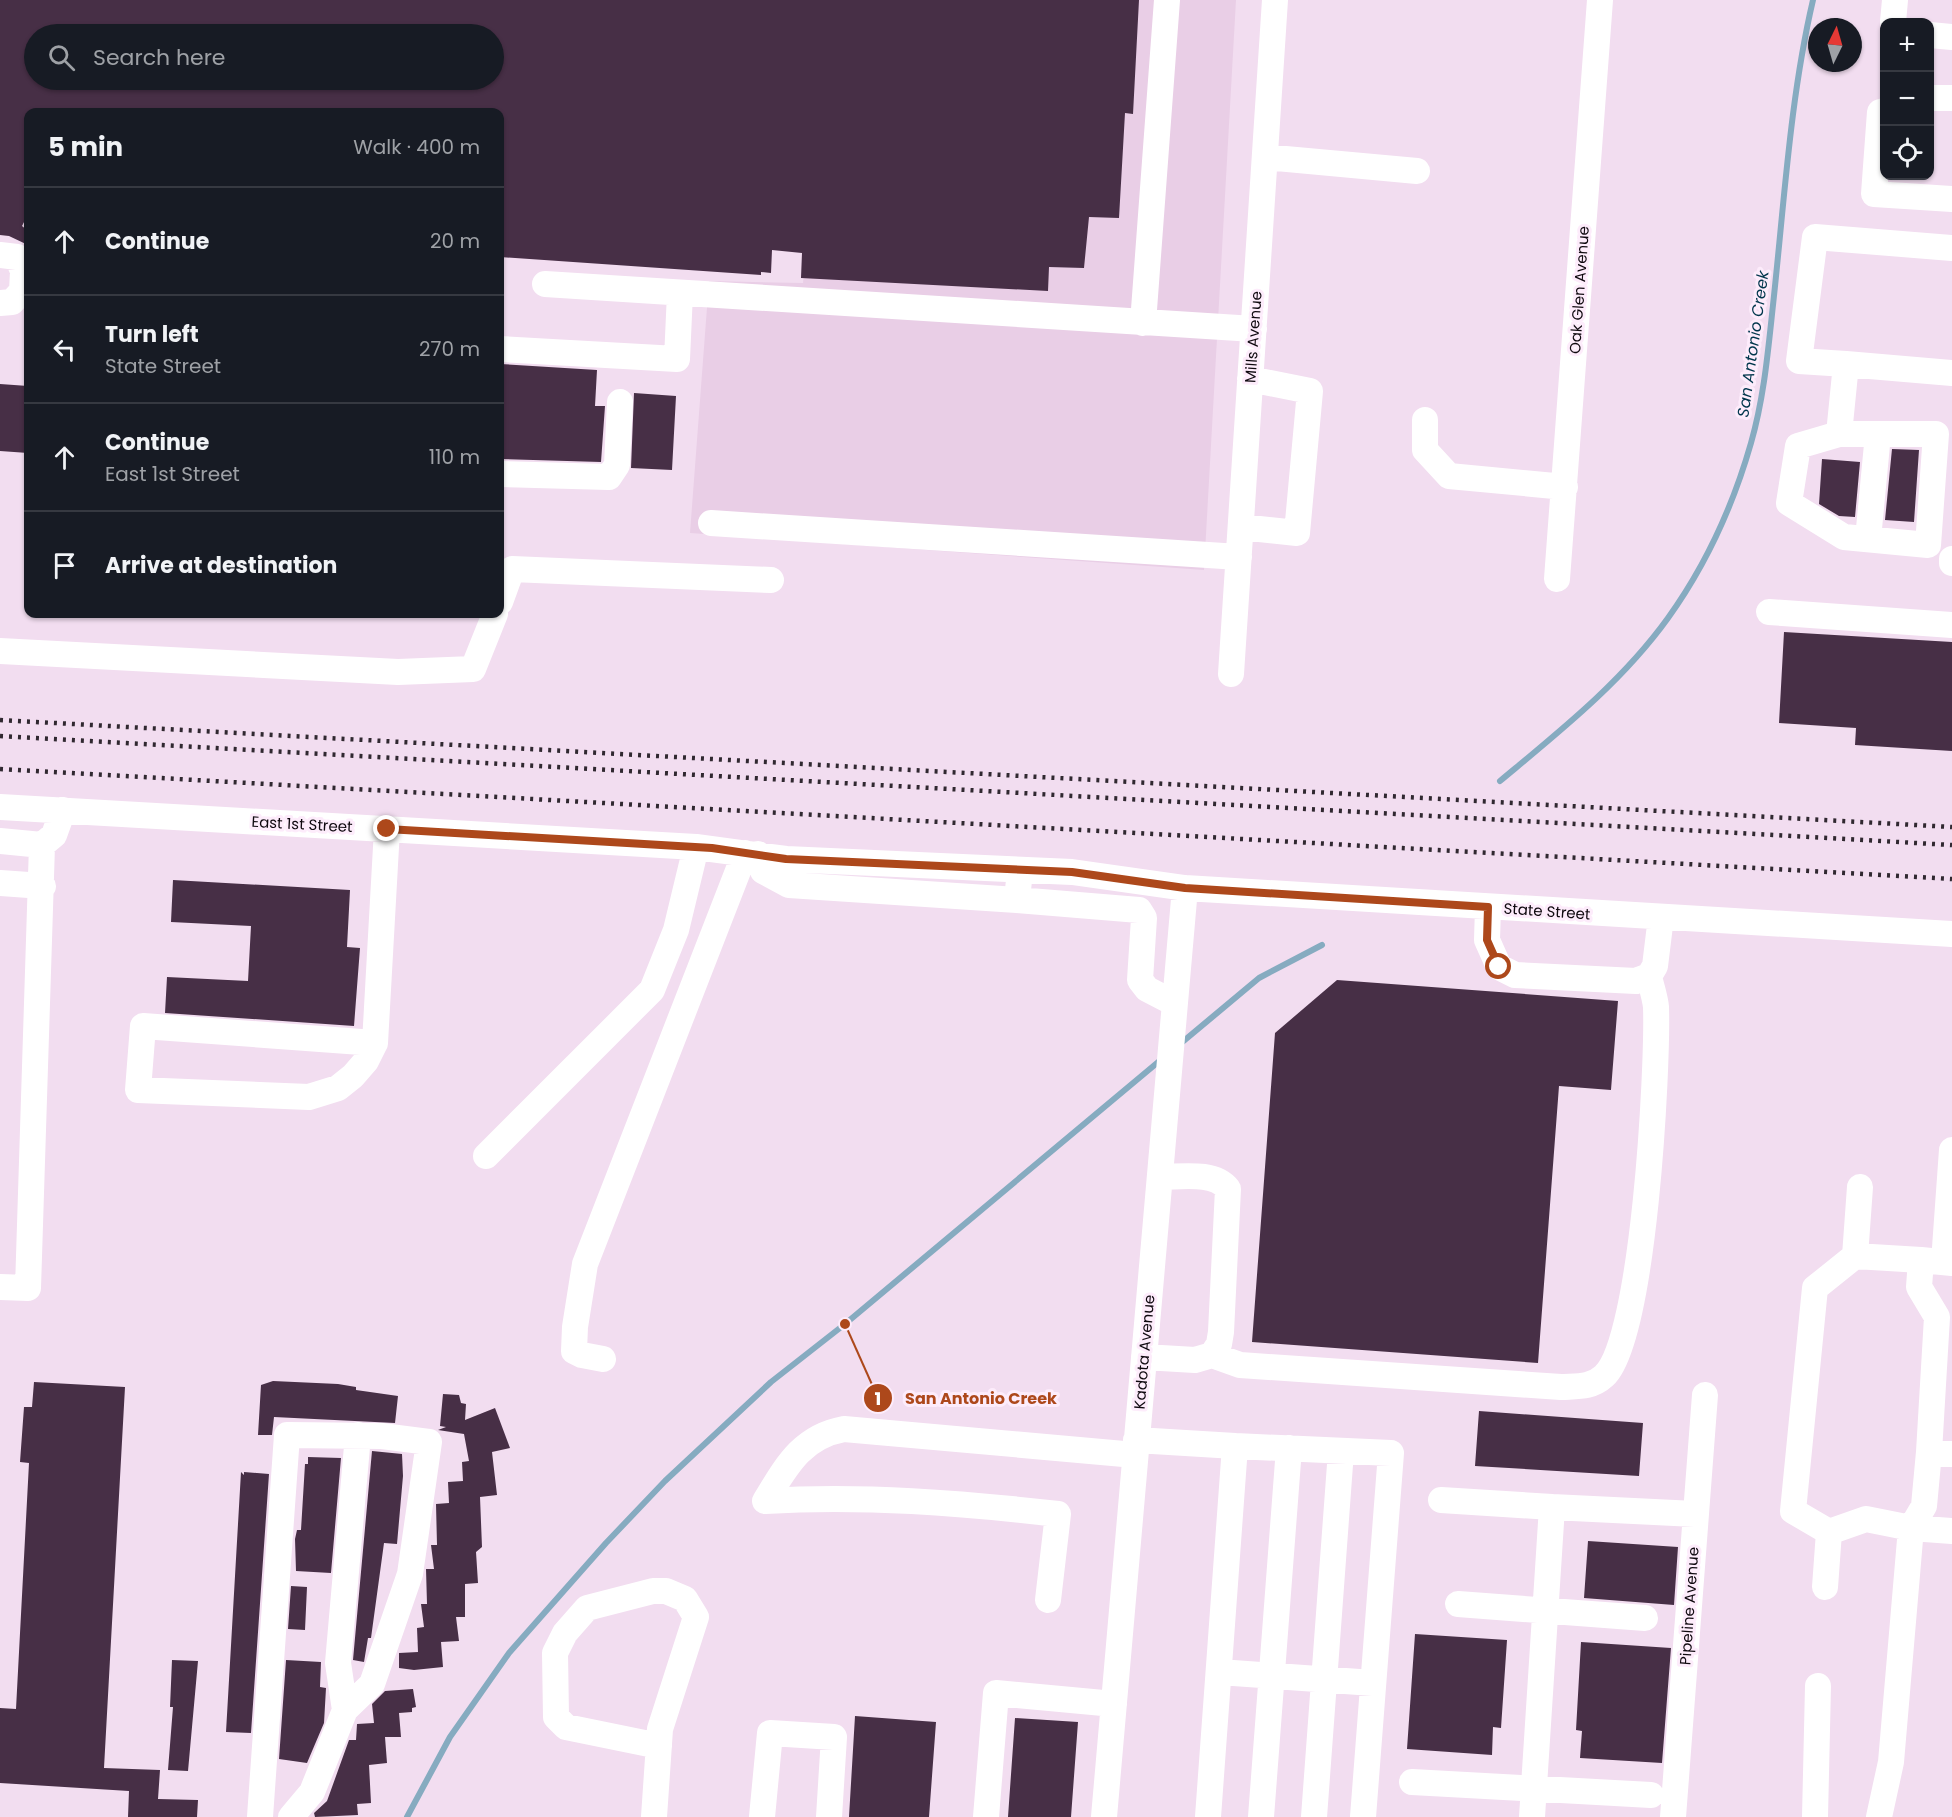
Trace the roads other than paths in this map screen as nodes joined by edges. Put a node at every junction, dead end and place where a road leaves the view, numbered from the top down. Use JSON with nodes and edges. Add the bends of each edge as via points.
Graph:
{"nodes":[{"id":1,"x":1167,"y":0,"type":"edge"},
{"id":2,"x":1275,"y":0,"type":"edge"},
{"id":3,"x":1600,"y":0,"type":"edge"},
{"id":4,"x":1895,"y":0,"type":"edge"},
{"id":5,"x":1893,"y":18,"type":"edge"},
{"id":6,"x":1934,"y":35,"type":"edge"},
{"id":7,"x":1952,"y":37,"type":"edge"},
{"id":8,"x":1934,"y":98,"type":"edge"},
{"id":9,"x":1952,"y":98,"type":"edge"},
{"id":10,"x":1880,"y":112,"type":"edge"},
{"id":11,"x":1265,"y":157,"type":"junction"},
{"id":12,"x":1417,"y":171,"type":"dead end"},
{"id":13,"x":1952,"y":199,"type":"edge"},
{"id":14,"x":1952,"y":248,"type":"edge"},
{"id":15,"x":0,"y":255,"type":"edge"},
{"id":16,"x":545,"y":284,"type":"dead end"},
{"id":17,"x":680,"y":293,"type":"junction"},
{"id":18,"x":0,"y":303,"type":"edge"},
{"id":19,"x":1143,"y":323,"type":"junction"},
{"id":20,"x":1254,"y":329,"type":"junction"},
{"id":21,"x":504,"y":349,"type":"edge"},
{"id":22,"x":1846,"y":364,"type":"junction"},
{"id":23,"x":1952,"y":373,"type":"edge"},
{"id":24,"x":1250,"y":379,"type":"junction"},
{"id":25,"x":620,"y":402,"type":"dead end"},
{"id":26,"x":1425,"y":420,"type":"dead end"},
{"id":27,"x":1839,"y":434,"type":"junction"},
{"id":28,"x":1878,"y":434,"type":"junction"},
{"id":29,"x":504,"y":474,"type":"edge"},
{"id":30,"x":1565,"y":488,"type":"junction"},
{"id":31,"x":711,"y":523,"type":"dead end"},
{"id":32,"x":1241,"y":527,"type":"junction"},
{"id":33,"x":1869,"y":540,"type":"junction"},
{"id":34,"x":1239,"y":557,"type":"junction"},
{"id":35,"x":1557,"y":579,"type":"dead end"},
{"id":36,"x":771,"y":580,"type":"dead end"},
{"id":37,"x":504,"y":591,"type":"edge"},
{"id":38,"x":1769,"y":612,"type":"dead end"},
{"id":39,"x":493,"y":618,"type":"edge"},
{"id":40,"x":1952,"y":625,"type":"edge"},
{"id":41,"x":0,"y":651,"type":"edge"},
{"id":42,"x":1231,"y":674,"type":"dead end"},
{"id":43,"x":0,"y":807,"type":"edge"},
{"id":44,"x":63,"y":810,"type":"junction"},
{"id":45,"x":387,"y":829,"type":"junction"},
{"id":46,"x":0,"y":842,"type":"edge"},
{"id":47,"x":42,"y":845,"type":"junction"},
{"id":48,"x":704,"y":847,"type":"junction"},
{"id":49,"x":751,"y":854,"type":"junction"},
{"id":50,"x":846,"y":861,"type":"junction"},
{"id":51,"x":906,"y":864,"type":"junction"},
{"id":52,"x":1020,"y":870,"type":"junction"},
{"id":53,"x":0,"y":883,"type":"edge"},
{"id":54,"x":43,"y":886,"type":"junction"},
{"id":55,"x":1185,"y":888,"type":"junction"},
{"id":56,"x":844,"y":890,"type":"junction"},
{"id":57,"x":904,"y":894,"type":"junction"},
{"id":58,"x":1017,"y":900,"type":"junction"},
{"id":59,"x":1488,"y":907,"type":"junction"},
{"id":60,"x":1661,"y":917,"type":"junction"},
{"id":61,"x":1952,"y":934,"type":"edge"},
{"id":62,"x":1649,"y":976,"type":"junction"},
{"id":63,"x":1174,"y":1003,"type":"junction"},
{"id":64,"x":375,"y":1043,"type":"junction"},
{"id":65,"x":1952,"y":1150,"type":"edge"},
{"id":66,"x":486,"y":1156,"type":"dead end"},
{"id":67,"x":1160,"y":1177,"type":"junction"},
{"id":68,"x":1860,"y":1187,"type":"dead end"},
{"id":69,"x":1855,"y":1256,"type":"junction"},
{"id":70,"x":1939,"y":1262,"type":"edge"},
{"id":71,"x":0,"y":1287,"type":"edge"},
{"id":72,"x":1212,"y":1355,"type":"junction"},
{"id":73,"x":1144,"y":1357,"type":"junction"},
{"id":74,"x":603,"y":1359,"type":"dead end"},
{"id":75,"x":1705,"y":1395,"type":"dead end"},
{"id":76,"x":358,"y":1436,"type":"junction"},
{"id":77,"x":1235,"y":1446,"type":"junction"},
{"id":78,"x":1136,"y":1448,"type":"junction"},
{"id":79,"x":1289,"y":1448,"type":"junction"},
{"id":80,"x":1341,"y":1451,"type":"junction"},
{"id":81,"x":1941,"y":1453,"type":"edge"},
{"id":82,"x":1441,"y":1500,"type":"dead end"},
{"id":83,"x":1552,"y":1507,"type":"junction"},
{"id":84,"x":1695,"y":1514,"type":"junction"},
{"id":85,"x":1911,"y":1528,"type":"junction"},
{"id":86,"x":1829,"y":1532,"type":"junction"},
{"id":87,"x":1952,"y":1532,"type":"edge"},
{"id":88,"x":1825,"y":1587,"type":"dead end"},
{"id":89,"x":1048,"y":1600,"type":"dead end"},
{"id":90,"x":1458,"y":1604,"type":"dead end"},
{"id":91,"x":1545,"y":1611,"type":"junction"},
{"id":92,"x":1645,"y":1618,"type":"dead end"},
{"id":93,"x":1219,"y":1672,"type":"junction"},
{"id":94,"x":1272,"y":1676,"type":"junction"},
{"id":95,"x":1324,"y":1679,"type":"junction"},
{"id":96,"x":1373,"y":1683,"type":"junction"},
{"id":97,"x":1818,"y":1686,"type":"dead end"},
{"id":98,"x":1114,"y":1704,"type":"junction"},
{"id":99,"x":345,"y":1710,"type":"junction"},
{"id":100,"x":659,"y":1746,"type":"junction"},
{"id":101,"x":1412,"y":1782,"type":"dead end"},
{"id":102,"x":1534,"y":1789,"type":"junction"},
{"id":103,"x":1651,"y":1795,"type":"dead end"},
{"id":104,"x":260,"y":1817,"type":"edge"},
{"id":105,"x":291,"y":1817,"type":"edge"},
{"id":106,"x":654,"y":1817,"type":"edge"},
{"id":107,"x":762,"y":1817,"type":"edge"},
{"id":108,"x":829,"y":1817,"type":"edge"},
{"id":109,"x":986,"y":1817,"type":"edge"},
{"id":110,"x":1104,"y":1817,"type":"edge"},
{"id":111,"x":1208,"y":1817,"type":"edge"},
{"id":112,"x":1261,"y":1817,"type":"edge"},
{"id":113,"x":1314,"y":1817,"type":"edge"},
{"id":114,"x":1364,"y":1817,"type":"edge"},
{"id":115,"x":1532,"y":1817,"type":"edge"},
{"id":116,"x":1673,"y":1817,"type":"edge"},
{"id":117,"x":1815,"y":1817,"type":"edge"},
{"id":118,"x":1879,"y":1817,"type":"edge"}],
"edges":[{"from":1,"to":19,"type":"street"},
{"from":2,"to":11,"type":"street","name":"Mills Avenue"},
{"from":3,"to":30,"type":"street","name":"Oak Glen Avenue"},
{"from":4,"to":5,"type":"street"},
{"from":6,"to":7,"type":"street"},
{"from":8,"to":9,"type":"street"},
{"from":10,"to":13,"type":"street","via":[[1874,194]]},
{"from":11,"to":12,"type":"street"},
{"from":11,"to":20,"type":"street","name":"Mills Avenue"},
{"from":14,"to":22,"type":"street","via":[[1815,237],[1799,361]]},
{"from":15,"to":18,"type":"street","via":[[17,257],[23,271],[22,291],[12,302]]},
{"from":16,"to":17,"type":"street"},
{"from":17,"to":19,"type":"street"},
{"from":17,"to":21,"type":"street","via":[[677,359]]},
{"from":19,"to":20,"type":"street"},
{"from":20,"to":24,"type":"street","name":"Mills Avenue"},
{"from":22,"to":23,"type":"street"},
{"from":22,"to":27,"type":"street"},
{"from":24,"to":32,"type":"street","name":"Mills Avenue"},
{"from":24,"to":32,"type":"street","via":[[1310,391],[1297,533]]},
{"from":25,"to":29,"type":"street","via":[[616,465],[609,477]]},
{"from":26,"to":30,"type":"street","via":[[1425,450],[1449,476]]},
{"from":27,"to":28,"type":"street"},
{"from":27,"to":33,"type":"street","via":[[1798,446],[1789,503],[1844,537]]},
{"from":28,"to":33,"type":"street"},
{"from":28,"to":33,"type":"street","via":[[1936,434],[1928,545]]},
{"from":30,"to":35,"type":"street","name":"Oak Glen Avenue"},
{"from":31,"to":34,"type":"street"},
{"from":32,"to":34,"type":"street","name":"Mills Avenue"},
{"from":34,"to":42,"type":"street","name":"Mills Avenue"},
{"from":36,"to":37,"type":"street","via":[[512,569]]},
{"from":38,"to":40,"type":"street"},
{"from":39,"to":41,"type":"street","via":[[473,669],[398,672]]},
{"from":43,"to":44,"type":"street","name":"East 1st Street"},
{"from":44,"to":45,"type":"street","name":"East 1st Street"},
{"from":44,"to":47,"type":"street","via":[[54,835]]},
{"from":45,"to":48,"type":"street","name":"East 1st Street"},
{"from":45,"to":64,"type":"street"},
{"from":46,"to":47,"type":"street"},
{"from":47,"to":54,"type":"street"},
{"from":48,"to":49,"type":"street","name":"State Street"},
{"from":48,"to":66,"type":"street","via":[[652,990]]},
{"from":49,"to":50,"type":"street","name":"State Street"},
{"from":49,"to":56,"type":"street","via":[[763,871],[789,885]]},
{"from":49,"to":74,"type":"street","via":[[585,1264],[574,1351]]},
{"from":50,"to":51,"type":"street","name":"State Street"},
{"from":50,"to":56,"type":"street"},
{"from":51,"to":52,"type":"street","name":"State Street"},
{"from":51,"to":57,"type":"street"},
{"from":52,"to":55,"type":"street","name":"State Street","via":[[1072,872]]},
{"from":52,"to":58,"type":"street"},
{"from":53,"to":54,"type":"street"},
{"from":54,"to":71,"type":"street","via":[[28,1288]]},
{"from":55,"to":59,"type":"street","name":"State Street"},
{"from":55,"to":63,"type":"street","name":"Kadota Avenue"},
{"from":56,"to":57,"type":"street"},
{"from":57,"to":58,"type":"street"},
{"from":58,"to":63,"type":"street","via":[[1139,910],[1144,918],[1140,980],[1147,989]]},
{"from":59,"to":60,"type":"street","name":"State Street"},
{"from":59,"to":62,"type":"street","via":[[1490,953],[1499,967],[1515,975],[1621,981]]},
{"from":60,"to":61,"type":"street","name":"State Street"},
{"from":60,"to":62,"type":"street","via":[[1655,966]]},
{"from":62,"to":72,"type":"street","via":[[1656,1005],[1644,1227],[1623,1340],[1606,1375],[1590,1386],[1561,1387],[1240,1365]]},
{"from":63,"to":67,"type":"street","name":"Kadota Avenue"},
{"from":64,"to":64,"type":"street","via":[[366,1062],[353,1076],[338,1088],[309,1097],[138,1090],[143,1026]]},
{"from":65,"to":70,"type":"street"},
{"from":67,"to":72,"type":"street","via":[[1211,1178],[1222,1181],[1228,1189],[1221,1332]]},
{"from":67,"to":73,"type":"street","name":"Kadota Avenue"},
{"from":68,"to":69,"type":"street"},
{"from":69,"to":70,"type":"street"},
{"from":69,"to":86,"type":"street","via":[[1815,1288],[1794,1499],[1793,1511]]},
{"from":70,"to":81,"type":"street","via":[[1919,1287],[1937,1317]]},
{"from":72,"to":73,"type":"street","via":[[1195,1359]]},
{"from":73,"to":78,"type":"street","name":"Kadota Avenue"},
{"from":75,"to":84,"type":"street","name":"Pipeline Avenue"},
{"from":76,"to":99,"type":"street","via":[[338,1663]]},
{"from":76,"to":99,"type":"street","via":[[429,1442],[410,1574],[372,1684]]},
{"from":76,"to":104,"type":"street","via":[[287,1435]]},
{"from":77,"to":78,"type":"street"},
{"from":77,"to":79,"type":"street"},
{"from":77,"to":93,"type":"street"},
{"from":78,"to":89,"type":"street","via":[[844,1429],[826,1432],[790,1459],[765,1501],[852,1498],[965,1503],[1058,1514]]},
{"from":78,"to":98,"type":"street","name":"Kadota Avenue"},
{"from":79,"to":80,"type":"street"},
{"from":79,"to":94,"type":"street"},
{"from":80,"to":95,"type":"street"},
{"from":80,"to":96,"type":"street","via":[[1391,1453]]},
{"from":81,"to":85,"type":"street","via":[[1924,1506]]},
{"from":82,"to":83,"type":"street"},
{"from":83,"to":84,"type":"street"},
{"from":83,"to":91,"type":"street"},
{"from":84,"to":116,"type":"street","name":"Pipeline Avenue"},
{"from":85,"to":86,"type":"street","via":[[1866,1519]]},
{"from":85,"to":87,"type":"street"},
{"from":85,"to":118,"type":"street","via":[[1891,1762]]},
{"from":86,"to":88,"type":"street"},
{"from":90,"to":91,"type":"street"},
{"from":91,"to":92,"type":"street"},
{"from":91,"to":102,"type":"street"},
{"from":93,"to":94,"type":"street"},
{"from":93,"to":111,"type":"street"},
{"from":94,"to":95,"type":"street"},
{"from":94,"to":112,"type":"street"},
{"from":95,"to":96,"type":"street"},
{"from":95,"to":113,"type":"street"},
{"from":96,"to":114,"type":"street"},
{"from":97,"to":117,"type":"street"},
{"from":98,"to":109,"type":"street","via":[[996,1693]]},
{"from":98,"to":110,"type":"street","name":"Kadota Avenue"},
{"from":99,"to":105,"type":"street","via":[[312,1792]]},
{"from":100,"to":100,"type":"street","via":[[660,1729],[696,1617],[692,1608],[675,1593],[653,1591],[587,1608],[565,1633],[555,1653],[556,1717],[566,1727]]},
{"from":100,"to":106,"type":"street"},
{"from":101,"to":102,"type":"street"},
{"from":102,"to":103,"type":"street"},
{"from":102,"to":115,"type":"street"},
{"from":107,"to":108,"type":"street","via":[[770,1732],[834,1737]]}]}
